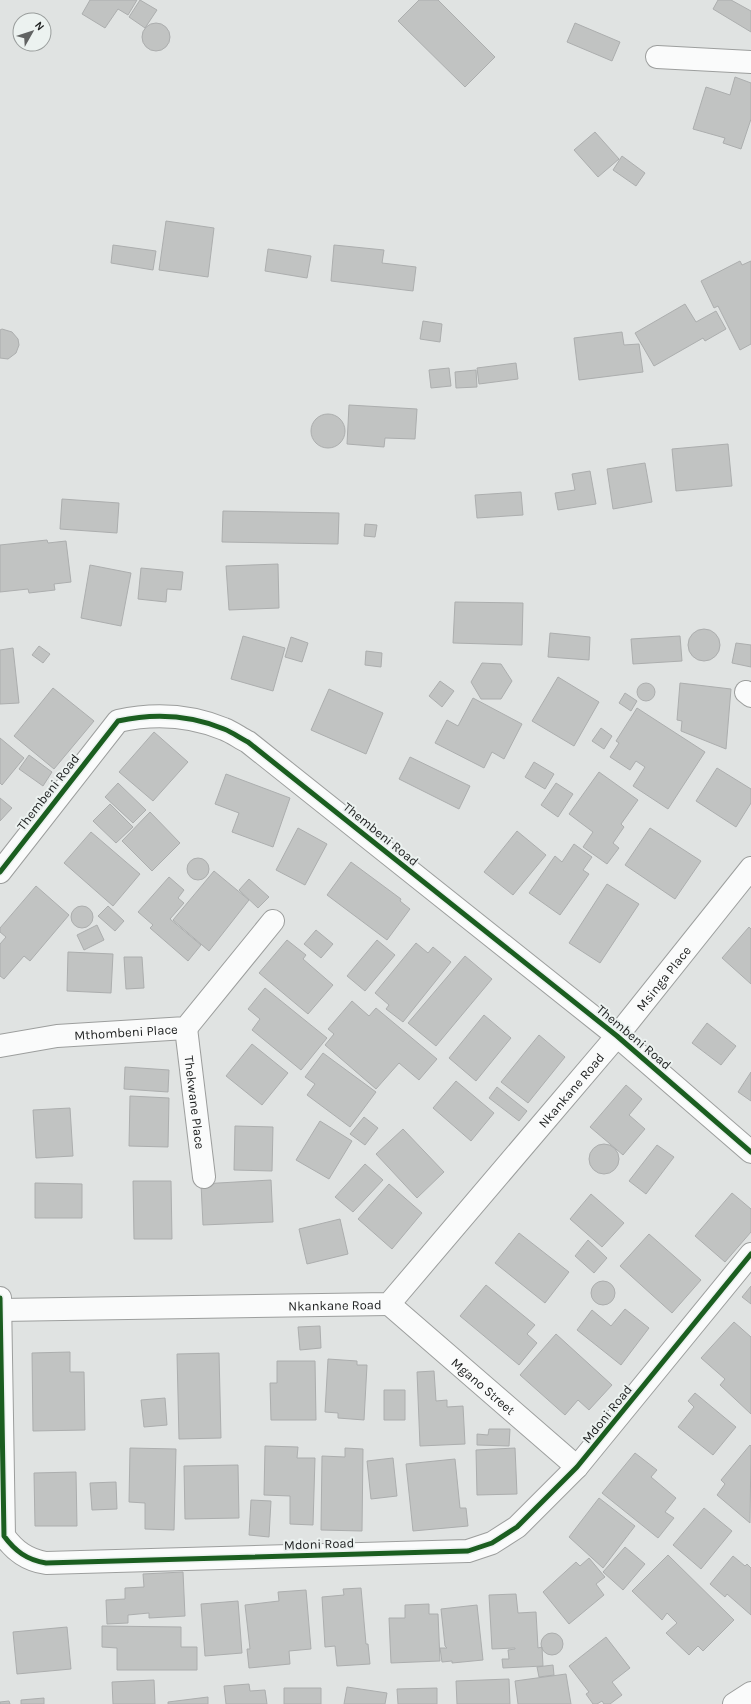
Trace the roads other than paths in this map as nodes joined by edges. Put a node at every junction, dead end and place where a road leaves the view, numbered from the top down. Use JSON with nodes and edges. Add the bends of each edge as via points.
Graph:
{"nodes":[{"id":1,"x":657,"y":57,"type":"dead end"},
{"id":2,"x":751,"y":62,"type":"edge"},
{"id":3,"x":751,"y":868,"type":"edge"},
{"id":4,"x":0,"y":872,"type":"edge"},
{"id":5,"x":273,"y":921,"type":"dead end"},
{"id":6,"x":186,"y":1028,"type":"junction"},
{"id":7,"x":617,"y":1036,"type":"junction"},
{"id":8,"x":0,"y":1046,"type":"edge"},
{"id":9,"x":751,"y":1152,"type":"edge"},
{"id":10,"x":204,"y":1177,"type":"dead end"},
{"id":11,"x":751,"y":1254,"type":"edge"},
{"id":12,"x":389,"y":1304,"type":"junction"},
{"id":13,"x":0,"y":1306,"type":"edge"},
{"id":14,"x":577,"y":1467,"type":"junction"},
{"id":15,"x":751,"y":1693,"type":"edge"},
{"id":16,"x":734,"y":1704,"type":"edge"}],
"edges":[{"from":1,"to":2,"type":"street"},
{"from":3,"to":7,"type":"street","name":"Msinga Place"},
{"from":4,"to":7,"type":"street","name":"Thembeni Road","via":[[118,721],[165,715],[203,721],[226,729],[248,742]]},
{"from":5,"to":6,"type":"street","name":"Mthombeni Place"},
{"from":6,"to":8,"type":"street","name":"Mthombeni Place","via":[[57,1036]]},
{"from":6,"to":10,"type":"street","name":"Thekwane Place"},
{"from":7,"to":9,"type":"street","name":"Thembeni Road"},
{"from":7,"to":12,"type":"street","name":"Nkankane Road"},
{"from":11,"to":14,"type":"street","name":"Mdoni Road"},
{"from":12,"to":13,"type":"street","name":"Nkankane Road"},
{"from":12,"to":14,"type":"street","name":"Mgano Street"},
{"from":13,"to":14,"type":"street","name":"Mdoni Road","via":[[4,1536],[20,1554],[34,1561],[46,1563],[468,1551],[492,1543],[517,1527]]},
{"from":15,"to":16,"type":"street"}]}
